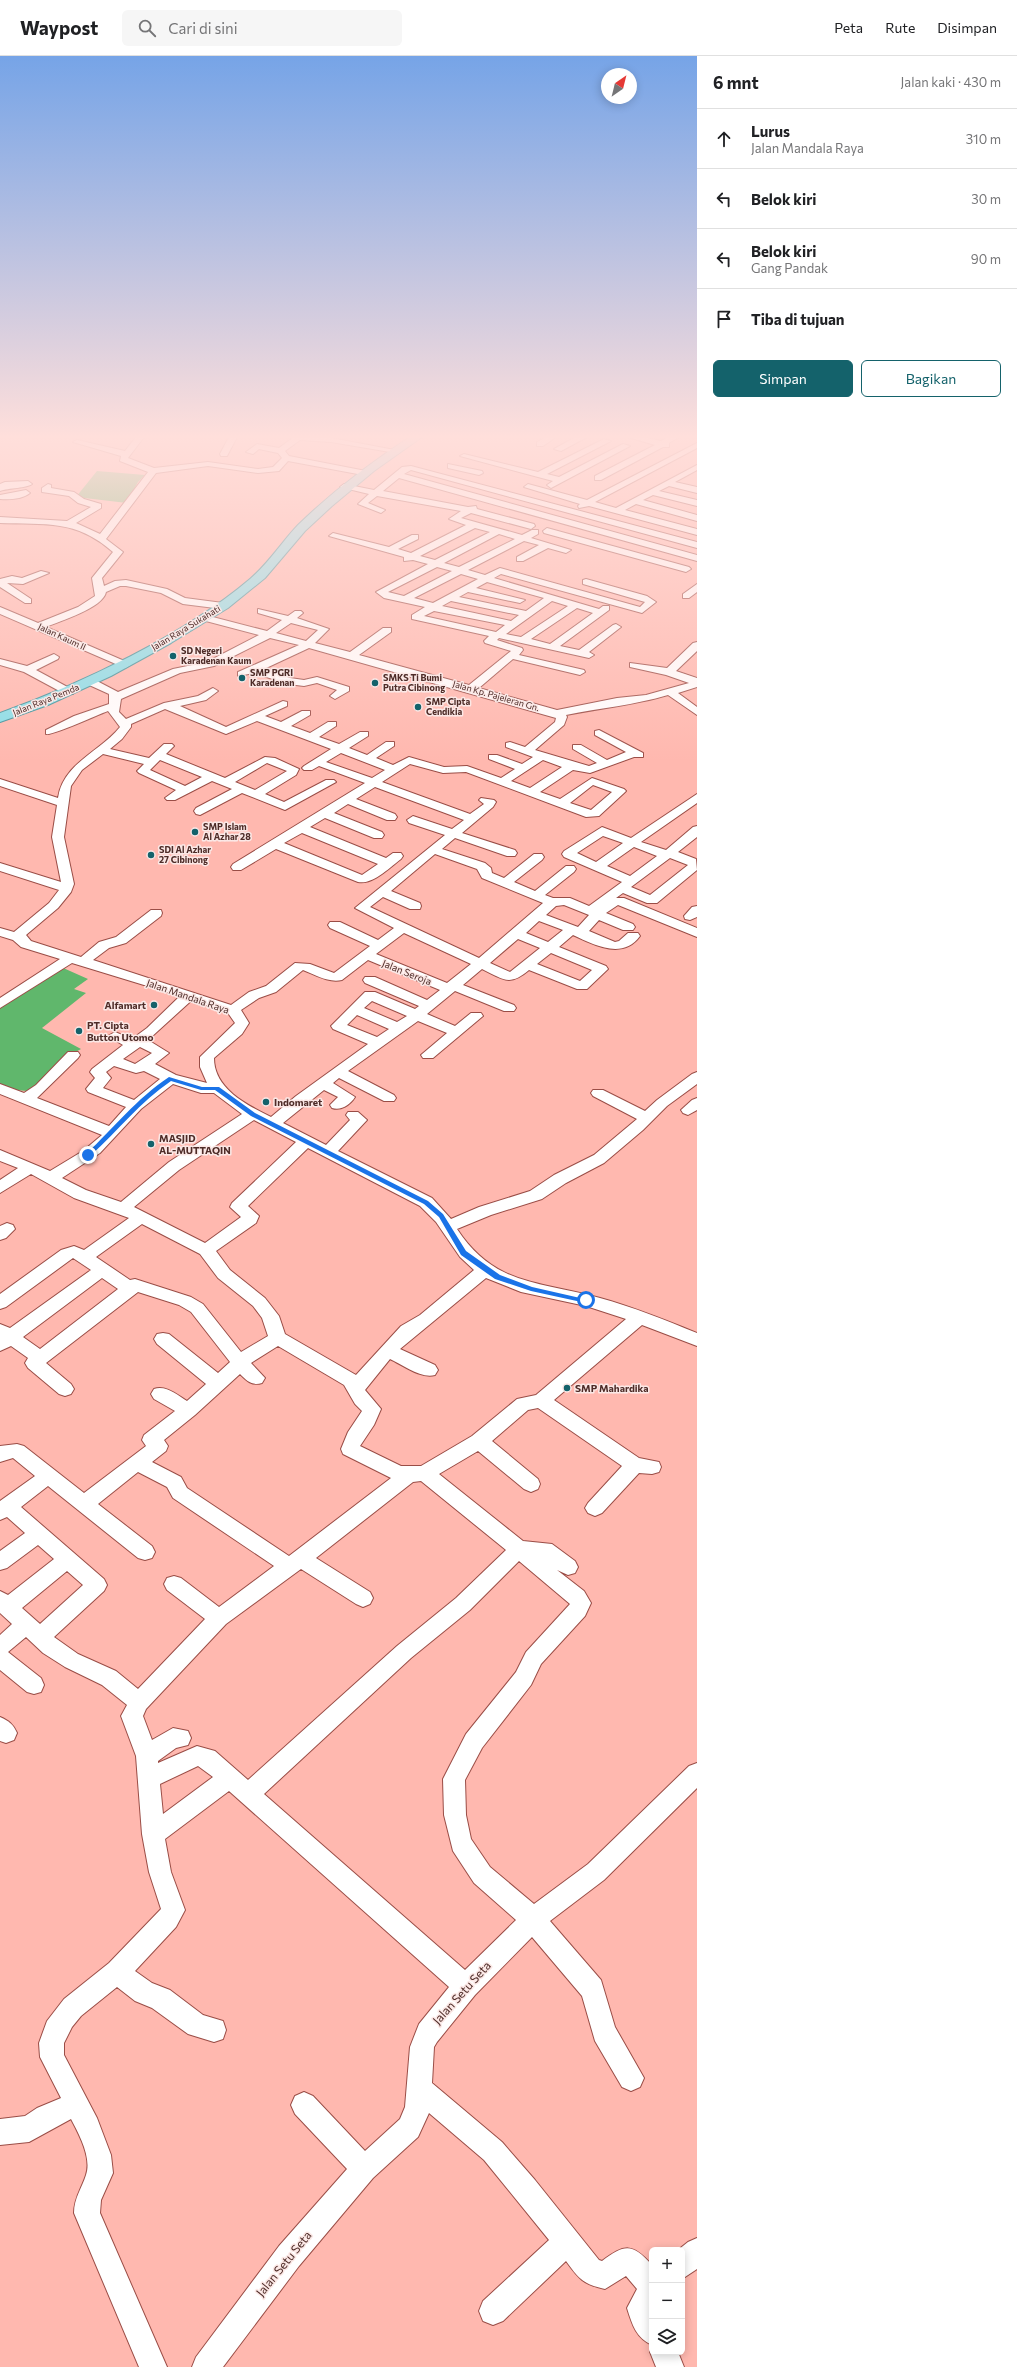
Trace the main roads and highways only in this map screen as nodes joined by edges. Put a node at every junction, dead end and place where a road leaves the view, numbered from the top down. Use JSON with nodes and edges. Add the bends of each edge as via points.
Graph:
{"nodes":[{"id":1,"x":288,"y":545,"type":"edge"},
{"id":2,"x":91,"y":682,"type":"joint"},
{"id":3,"x":0,"y":718,"type":"edge"}],
"edges":[{"from":1,"to":2,"type":"main road","name":"Jalan Raya Sukahati","via":[[262,575],[223,606],[125,665]]},
{"from":2,"to":3,"type":"main road","name":"Jalan Raya Pemda"}]}
